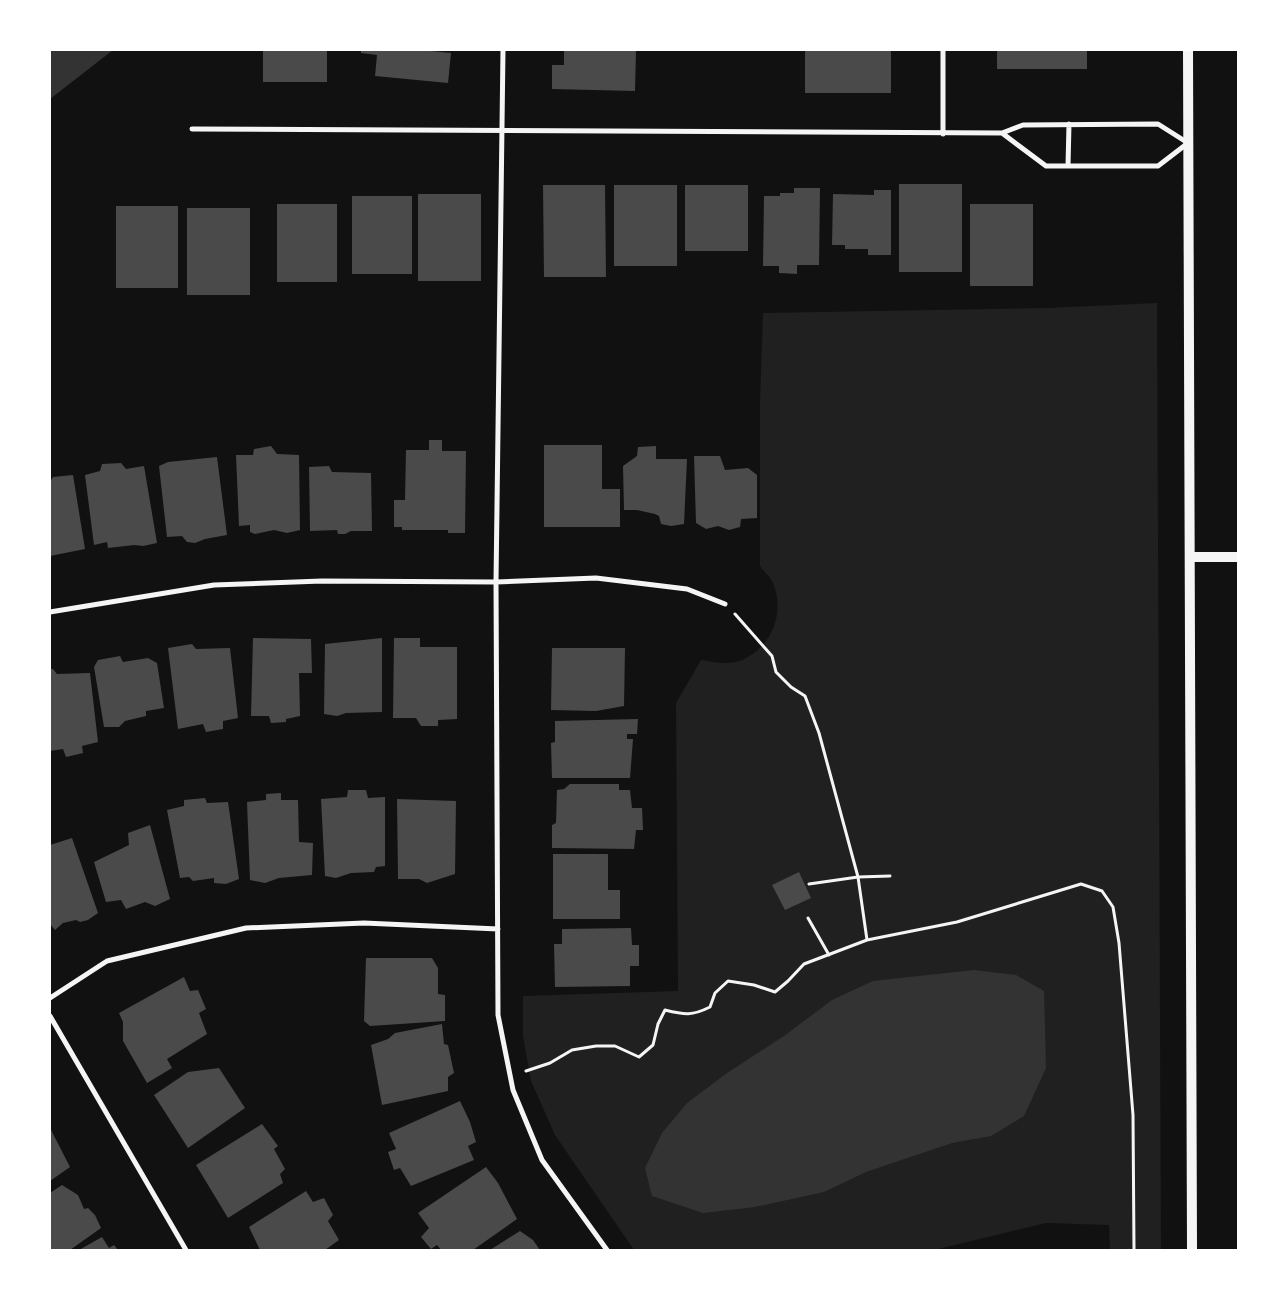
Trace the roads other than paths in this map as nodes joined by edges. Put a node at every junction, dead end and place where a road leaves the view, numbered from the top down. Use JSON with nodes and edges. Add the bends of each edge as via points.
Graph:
{"nodes":[{"id":1,"x":503,"y":50,"type":"edge"},
{"id":2,"x":943,"y":50,"type":"edge"},
{"id":3,"x":1188,"y":50,"type":"edge"},
{"id":4,"x":1069,"y":124,"type":"junction"},
{"id":5,"x":192,"y":129,"type":"dead end"},
{"id":6,"x":502,"y":132,"type":"junction"},
{"id":7,"x":1002,"y":133,"type":"junction"},
{"id":8,"x":943,"y":134,"type":"junction"},
{"id":9,"x":1188,"y":143,"type":"junction"},
{"id":10,"x":1068,"y":166,"type":"junction"},
{"id":11,"x":1190,"y":557,"type":"junction"},
{"id":12,"x":1238,"y":557,"type":"edge"},
{"id":13,"x":496,"y":582,"type":"junction"},
{"id":14,"x":726,"y":604,"type":"road end"},
{"id":15,"x":50,"y":612,"type":"edge"},
{"id":16,"x":498,"y":929,"type":"junction"},
{"id":17,"x":50,"y":998,"type":"edge"},
{"id":18,"x":50,"y":1016,"type":"edge"},
{"id":19,"x":186,"y":1250,"type":"edge"},
{"id":20,"x":607,"y":1250,"type":"edge"},
{"id":21,"x":1192,"y":1250,"type":"edge"}],
"edges":[{"from":1,"to":6,"type":"street"},
{"from":2,"to":8,"type":"street"},
{"from":3,"to":9,"type":"main road"},
{"from":4,"to":7,"type":"street","via":[[1023,125]]},
{"from":4,"to":9,"type":"street","via":[[1158,124]]},
{"from":4,"to":10,"type":"street"},
{"from":5,"to":6,"type":"street"},
{"from":6,"to":8,"type":"street"},
{"from":6,"to":13,"type":"street"},
{"from":7,"to":8,"type":"street"},
{"from":7,"to":10,"type":"street","via":[[1046,166]]},
{"from":9,"to":10,"type":"street","via":[[1158,166]]},
{"from":9,"to":11,"type":"main road"},
{"from":11,"to":12,"type":"main road"},
{"from":11,"to":21,"type":"main road"},
{"from":13,"to":14,"type":"street","via":[[596,578],[687,589]]},
{"from":13,"to":15,"type":"street","via":[[322,581],[214,585]]},
{"from":13,"to":16,"type":"street"},
{"from":16,"to":17,"type":"street","via":[[364,923],[246,928],[107,961]]},
{"from":16,"to":20,"type":"street","via":[[498,1016],[513,1090],[542,1160]]},
{"from":18,"to":19,"type":"street"}]}
